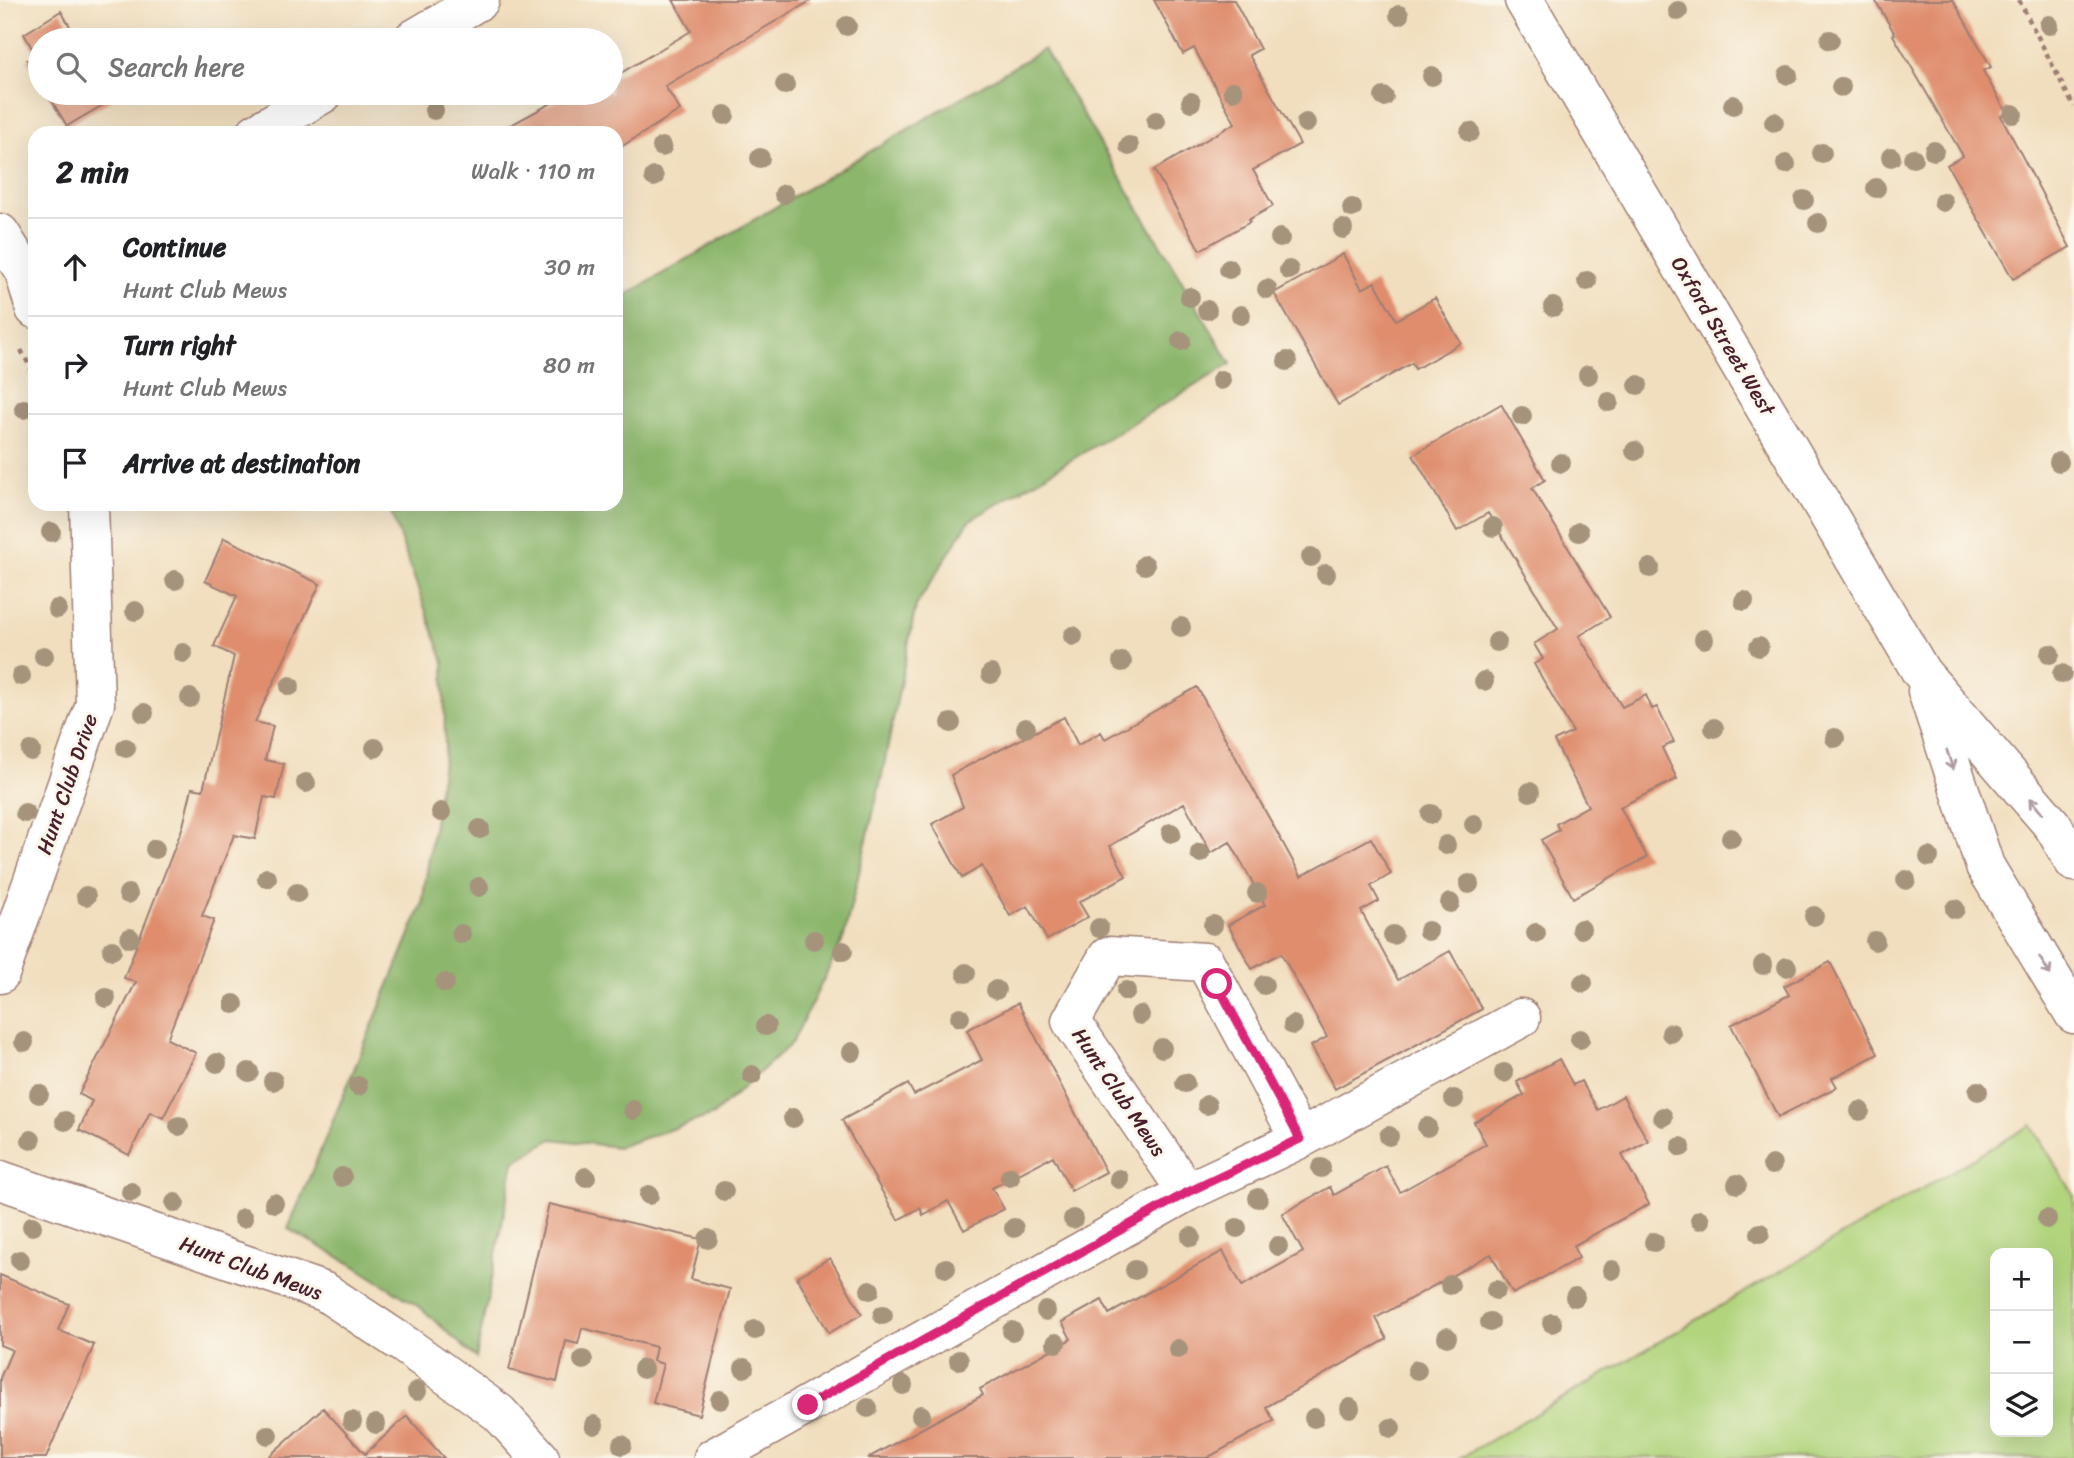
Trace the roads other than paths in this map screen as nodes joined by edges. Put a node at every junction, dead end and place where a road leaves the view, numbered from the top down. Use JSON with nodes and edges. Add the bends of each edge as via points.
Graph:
{"nodes":[{"id":1,"x":480,"y":0,"type":"edge"},
{"id":2,"x":1524,"y":0,"type":"edge"},
{"id":3,"x":432,"y":28,"type":"edge"},
{"id":4,"x":304,"y":105,"type":"edge"},
{"id":5,"x":268,"y":126,"type":"edge"},
{"id":6,"x":0,"y":233,"type":"edge"},
{"id":7,"x":28,"y":267,"type":"edge"},
{"id":8,"x":89,"y":511,"type":"edge"},
{"id":9,"x":1921,"y":672,"type":"junction"},
{"id":10,"x":2074,"y":862,"type":"edge"},
{"id":11,"x":0,"y":974,"type":"edge"},
{"id":12,"x":2074,"y":1014,"type":"edge"},
{"id":13,"x":1521,"y":1018,"type":"dead end"},
{"id":14,"x":1300,"y":1139,"type":"junction"},
{"id":15,"x":0,"y":1180,"type":"edge"},
{"id":16,"x":1188,"y":1192,"type":"junction"},
{"id":17,"x":540,"y":1458,"type":"edge"},
{"id":18,"x":713,"y":1458,"type":"edge"}],
"edges":[{"from":1,"to":3,"type":"street"},
{"from":2,"to":9,"type":"street","name":"Oxford Street West"},
{"from":4,"to":5,"type":"street"},
{"from":6,"to":7,"type":"street"},
{"from":8,"to":11,"type":"street","name":"Hunt Club Drive","via":[[96,704]]},
{"from":10,"to":9,"type":"street","name":"Oxford Street West","one_way":true,"via":[[2053,826]]},
{"from":9,"to":12,"type":"street","name":"Oxford Street West","one_way":true,"via":[[1985,866]]},
{"from":13,"to":14,"type":"street"},
{"from":14,"to":16,"type":"street"},
{"from":14,"to":16,"type":"street","name":"Hunt Club Mews","via":[[1205,962],[1108,956],[1071,1021]]},
{"from":15,"to":17,"type":"street","name":"Hunt Club Mews","via":[[325,1292],[499,1413]]},
{"from":16,"to":18,"type":"street"}]}
